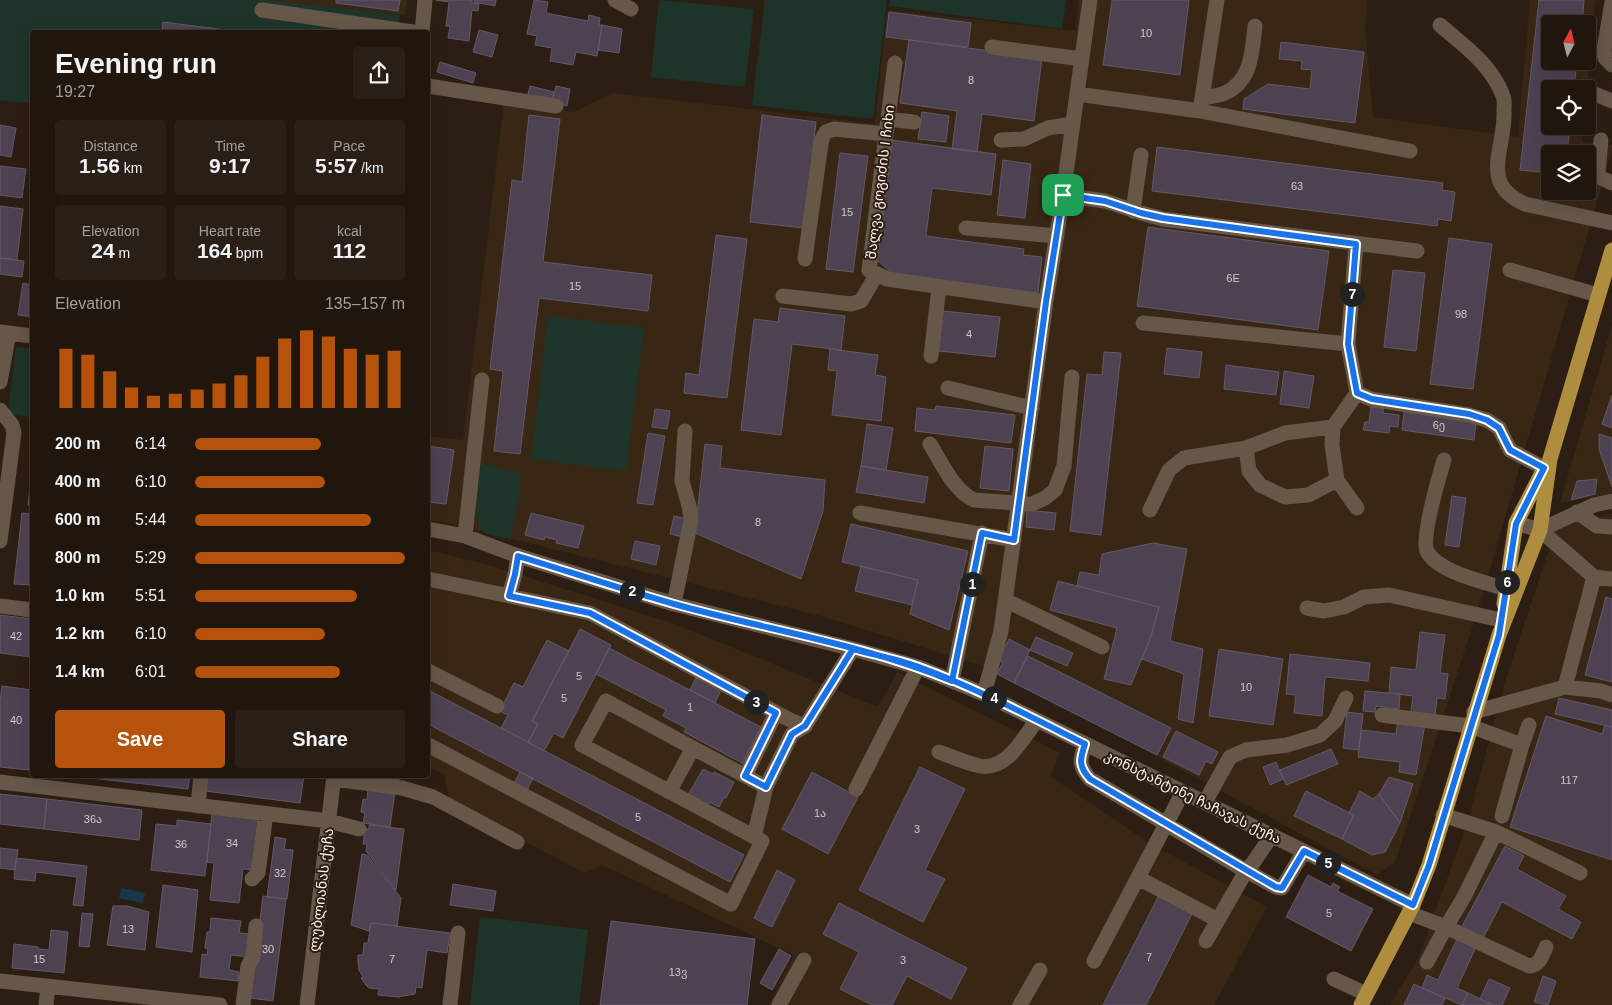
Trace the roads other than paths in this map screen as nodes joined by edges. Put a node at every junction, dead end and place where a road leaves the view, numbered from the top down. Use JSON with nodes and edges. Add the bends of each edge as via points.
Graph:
{"nodes":[{"id":1,"x":426,"y":0,"type":"edge"},
{"id":2,"x":615,"y":0,"type":"edge"},
{"id":3,"x":1090,"y":0,"type":"edge"},
{"id":4,"x":1217,"y":0,"type":"edge"},
{"id":5,"x":1612,"y":2,"type":"edge"},
{"id":6,"x":631,"y":9,"type":"dead end"},
{"id":7,"x":262,"y":10,"type":"dead end"},
{"id":8,"x":1255,"y":26,"type":"dead end"},
{"id":9,"x":1440,"y":26,"type":"dead end"},
{"id":10,"x":399,"y":30,"type":"edge"},
{"id":11,"x":422,"y":30,"type":"edge"},
{"id":12,"x":992,"y":47,"type":"dead end"},
{"id":13,"x":1082,"y":59,"type":"junction"},
{"id":14,"x":895,"y":63,"type":"dead end"},
{"id":15,"x":1612,"y":65,"type":"edge"},
{"id":16,"x":430,"y":86,"type":"edge"},
{"id":17,"x":1077,"y":94,"type":"junction"},
{"id":18,"x":1596,"y":95,"type":"edge"},
{"id":19,"x":1612,"y":101,"type":"edge"},
{"id":20,"x":1201,"y":104,"type":"junction"},
{"id":21,"x":556,"y":106,"type":"dead end"},
{"id":22,"x":914,"y":122,"type":"dead end"},
{"id":23,"x":1073,"y":124,"type":"junction"},
{"id":24,"x":887,"y":126,"type":"junction"},
{"id":25,"x":1001,"y":140,"type":"dead end"},
{"id":26,"x":1601,"y":140,"type":"dead end"},
{"id":27,"x":1410,"y":151,"type":"dead end"},
{"id":28,"x":1141,"y":155,"type":"dead end"},
{"id":29,"x":1612,"y":183,"type":"edge"},
{"id":30,"x":1063,"y":195,"type":"junction"},
{"id":31,"x":1134,"y":211,"type":"junction"},
{"id":32,"x":1612,"y":223,"type":"edge"},
{"id":33,"x":966,"y":228,"type":"dead end"},
{"id":34,"x":1057,"y":236,"type":"junction"},
{"id":35,"x":1356,"y":244,"type":"junction"},
{"id":36,"x":1612,"y":250,"type":"edge"},
{"id":37,"x":1417,"y":251,"type":"dead end"},
{"id":38,"x":806,"y":259,"type":"dead end"},
{"id":39,"x":1510,"y":270,"type":"dead end"},
{"id":40,"x":877,"y":274,"type":"junction"},
{"id":41,"x":939,"y":287,"type":"junction"},
{"id":42,"x":1598,"y":295,"type":"junction"},
{"id":43,"x":783,"y":296,"type":"dead end"},
{"id":44,"x":1046,"y":302,"type":"junction"},
{"id":45,"x":1143,"y":323,"type":"dead end"},
{"id":46,"x":5,"y":333,"type":"edge"},
{"id":47,"x":30,"y":336,"type":"edge"},
{"id":48,"x":1348,"y":344,"type":"junction"},
{"id":49,"x":931,"y":356,"type":"dead end"},
{"id":50,"x":1072,"y":377,"type":"dead end"},
{"id":51,"x":482,"y":380,"type":"dead end"},
{"id":52,"x":0,"y":382,"type":"edge"},
{"id":53,"x":948,"y":388,"type":"dead end"},
{"id":54,"x":1357,"y":393,"type":"junction"},
{"id":55,"x":1032,"y":408,"type":"junction"},
{"id":56,"x":0,"y":410,"type":"edge"},
{"id":57,"x":1333,"y":427,"type":"junction"},
{"id":58,"x":685,"y":431,"type":"dead end"},
{"id":59,"x":930,"y":444,"type":"dead end"},
{"id":60,"x":1246,"y":448,"type":"junction"},
{"id":61,"x":1444,"y":460,"type":"dead end"},
{"id":62,"x":1547,"y":464,"type":"junction"},
{"id":63,"x":1337,"y":480,"type":"junction"},
{"id":64,"x":1612,"y":501,"type":"edge"},
{"id":65,"x":1019,"y":503,"type":"junction"},
{"id":66,"x":1357,"y":508,"type":"dead end"},
{"id":67,"x":1150,"y":510,"type":"dead end"},
{"id":68,"x":1578,"y":512,"type":"junction"},
{"id":69,"x":860,"y":513,"type":"dead end"},
{"id":70,"x":1516,"y":524,"type":"junction"},
{"id":71,"x":1612,"y":527,"type":"edge"},
{"id":72,"x":430,"y":529,"type":"edge"},
{"id":73,"x":1540,"y":530,"type":"junction"},
{"id":74,"x":982,"y":533,"type":"junction"},
{"id":75,"x":465,"y":536,"type":"junction"},
{"id":76,"x":1014,"y":540,"type":"junction"},
{"id":77,"x":0,"y":541,"type":"edge"},
{"id":78,"x":518,"y":556,"type":"junction"},
{"id":79,"x":1594,"y":577,"type":"junction"},
{"id":80,"x":430,"y":579,"type":"edge"},
{"id":81,"x":1612,"y":579,"type":"edge"},
{"id":82,"x":1506,"y":589,"type":"junction"},
{"id":83,"x":509,"y":596,"type":"junction"},
{"id":84,"x":1005,"y":600,"type":"junction"},
{"id":85,"x":674,"y":604,"type":"junction"},
{"id":86,"x":0,"y":606,"type":"edge"},
{"id":87,"x":1308,"y":608,"type":"dead end"},
{"id":88,"x":30,"y":610,"type":"edge"},
{"id":89,"x":1500,"y":628,"type":"junction"},
{"id":90,"x":1102,"y":646,"type":"dead end"},
{"id":91,"x":853,"y":649,"type":"junction"},
{"id":92,"x":918,"y":667,"type":"junction"},
{"id":93,"x":430,"y":672,"type":"edge"},
{"id":94,"x":952,"y":681,"type":"junction"},
{"id":95,"x":1565,"y":687,"type":"junction"},
{"id":96,"x":984,"y":694,"type":"junction"},
{"id":97,"x":1612,"y":695,"type":"edge"},
{"id":98,"x":1346,"y":698,"type":"dead end"},
{"id":99,"x":497,"y":706,"type":"dead end"},
{"id":100,"x":776,"y":713,"type":"junction"},
{"id":101,"x":1382,"y":715,"type":"dead end"},
{"id":102,"x":1472,"y":719,"type":"junction"},
{"id":103,"x":1037,"y":720,"type":"junction"},
{"id":104,"x":1529,"y":725,"type":"dead end"},
{"id":105,"x":805,"y":726,"type":"junction"},
{"id":106,"x":1085,"y":744,"type":"junction"},
{"id":107,"x":1522,"y":745,"type":"junction"},
{"id":108,"x":430,"y":746,"type":"edge"},
{"id":109,"x":693,"y":748,"type":"junction"},
{"id":110,"x":939,"y":752,"type":"dead end"},
{"id":111,"x":745,"y":776,"type":"junction"},
{"id":112,"x":201,"y":778,"type":"edge"},
{"id":113,"x":334,"y":778,"type":"edge"},
{"id":114,"x":340,"y":778,"type":"edge"},
{"id":115,"x":0,"y":782,"type":"edge"},
{"id":116,"x":766,"y":787,"type":"junction"},
{"id":117,"x":856,"y":789,"type":"dead end"},
{"id":118,"x":669,"y":792,"type":"junction"},
{"id":119,"x":1183,"y":792,"type":"junction"},
{"id":120,"x":1205,"y":802,"type":"junction"},
{"id":121,"x":198,"y":806,"type":"junction"},
{"id":122,"x":266,"y":814,"type":"junction"},
{"id":123,"x":1443,"y":815,"type":"junction"},
{"id":124,"x":1502,"y":816,"type":"dead end"},
{"id":125,"x":329,"y":821,"type":"junction"},
{"id":126,"x":1166,"y":824,"type":"junction"},
{"id":127,"x":358,"y":829,"type":"dead end"},
{"id":128,"x":1496,"y":832,"type":"junction"},
{"id":129,"x":1272,"y":835,"type":"junction"},
{"id":130,"x":754,"y":837,"type":"junction"},
{"id":131,"x":517,"y":842,"type":"dead end"},
{"id":132,"x":1304,"y":851,"type":"junction"},
{"id":133,"x":1246,"y":871,"type":"junction"},
{"id":134,"x":1580,"y":873,"type":"dead end"},
{"id":135,"x":1138,"y":878,"type":"junction"},
{"id":136,"x":252,"y":879,"type":"dead end"},
{"id":137,"x":1411,"y":909,"type":"junction"},
{"id":138,"x":1218,"y":920,"type":"junction"},
{"id":139,"x":256,"y":926,"type":"dead end"},
{"id":140,"x":1446,"y":927,"type":"junction"},
{"id":141,"x":458,"y":933,"type":"dead end"},
{"id":142,"x":1206,"y":941,"type":"dead end"},
{"id":143,"x":1546,"y":947,"type":"dead end"},
{"id":144,"x":804,"y":960,"type":"dead end"},
{"id":145,"x":1094,"y":961,"type":"dead end"},
{"id":146,"x":1426,"y":962,"type":"dead end"},
{"id":147,"x":1040,"y":970,"type":"dead end"},
{"id":148,"x":1334,"y":979,"type":"dead end"},
{"id":149,"x":0,"y":981,"type":"edge"},
{"id":150,"x":48,"y":986,"type":"junction"},
{"id":151,"x":1363,"y":1000,"type":"edge"},
{"id":152,"x":46,"y":1005,"type":"edge"},
{"id":153,"x":220,"y":1005,"type":"edge"},
{"id":154,"x":243,"y":1005,"type":"edge"},
{"id":155,"x":307,"y":1005,"type":"edge"},
{"id":156,"x":450,"y":1005,"type":"edge"},
{"id":157,"x":779,"y":1005,"type":"edge"},
{"id":158,"x":1020,"y":1005,"type":"edge"}],
"edges":[{"from":1,"to":11,"type":"street"},
{"from":2,"to":6,"type":"street"},
{"from":3,"to":13,"type":"street"},
{"from":4,"to":20,"type":"street"},
{"from":5,"to":15,"type":"street","via":[[1604,50],[1605,58]]},
{"from":7,"to":10,"type":"street"},
{"from":8,"to":20,"type":"street","via":[[1250,64],[1242,82]]},
{"from":9,"to":32,"type":"street","via":[[1479,58],[1493,75],[1504,97],[1505,120],[1496,169],[1500,184],[1513,199]]},
{"from":12,"to":13,"type":"street"},
{"from":13,"to":17,"type":"street"},
{"from":14,"to":24,"type":"street","name":"შალვა გოგიძის I ჩიხი"},
{"from":16,"to":21,"type":"street"},
{"from":17,"to":20,"type":"street"},
{"from":17,"to":23,"type":"street"},
{"from":18,"to":19,"type":"street"},
{"from":20,"to":27,"type":"street"},
{"from":22,"to":24,"type":"street"},
{"from":23,"to":25,"type":"street","via":[[1048,128],[1024,139]]},
{"from":23,"to":30,"type":"street"},
{"from":24,"to":38,"type":"street","via":[[826,132],[820,151]]},
{"from":24,"to":40,"type":"street","name":"შალვა გოგიძის I ჩიხი","via":[[868,270]]},
{"from":26,"to":29,"type":"street","via":[[1599,177]]},
{"from":28,"to":31,"type":"street"},
{"from":30,"to":31,"type":"street","via":[[1105,201]]},
{"from":30,"to":34,"type":"street"},
{"from":31,"to":35,"type":"street","via":[[1163,218]]},
{"from":33,"to":34,"type":"street"},
{"from":34,"to":44,"type":"street"},
{"from":35,"to":37,"type":"street"},
{"from":35,"to":48,"type":"street"},
{"from":36,"to":42,"type":"main road"},
{"from":39,"to":42,"type":"street"},
{"from":40,"to":41,"type":"street","name":"შალვა გოგიძის I ჩიხი","via":[[887,279]]},
{"from":40,"to":43,"type":"street","via":[[861,301],[851,304]]},
{"from":41,"to":44,"type":"street","name":"შალვა გოგიძის I ჩიხი"},
{"from":41,"to":49,"type":"street"},
{"from":42,"to":62,"type":"main road"},
{"from":44,"to":55,"type":"street"},
{"from":45,"to":48,"type":"street"},
{"from":46,"to":47,"type":"street"},
{"from":46,"to":52,"type":"street"},
{"from":48,"to":54,"type":"street"},
{"from":50,"to":65,"type":"street","via":[[1064,466],[1060,478],[1045,498],[1032,504]]},
{"from":51,"to":75,"type":"street"},
{"from":53,"to":55,"type":"street"},
{"from":54,"to":57,"type":"street"},
{"from":54,"to":62,"type":"street","via":[[1372,399],[1469,414],[1487,420],[1499,428],[1510,450]]},
{"from":55,"to":65,"type":"street"},
{"from":56,"to":77,"type":"street","via":[[14,433]]},
{"from":57,"to":60,"type":"street","via":[[1285,432]]},
{"from":57,"to":63,"type":"street","via":[[1332,452]]},
{"from":58,"to":85,"type":"street","via":[[682,481],[691,520]]},
{"from":59,"to":65,"type":"street","via":[[966,496],[974,500]]},
{"from":60,"to":63,"type":"street","via":[[1250,471],[1260,485],[1284,497],[1308,495]]},
{"from":60,"to":67,"type":"street","via":[[1184,458],[1169,470]]},
{"from":61,"to":82,"type":"street","via":[[1426,537],[1427,551],[1449,570]]},
{"from":62,"to":70,"type":"main road"},
{"from":62,"to":73,"type":"main road"},
{"from":63,"to":66,"type":"street"},
{"from":64,"to":68,"type":"street","via":[[1594,504]]},
{"from":65,"to":76,"type":"street"},
{"from":68,"to":71,"type":"street","via":[[1597,526]]},
{"from":68,"to":73,"type":"street"},
{"from":69,"to":74,"type":"street"},
{"from":70,"to":73,"type":"street"},
{"from":70,"to":82,"type":"main road"},
{"from":72,"to":75,"type":"street","name":"კონსტანტინე ჩაჩავას ქუჩა"},
{"from":73,"to":79,"type":"street"},
{"from":73,"to":89,"type":"main road"},
{"from":74,"to":76,"type":"street"},
{"from":74,"to":94,"type":"street"},
{"from":75,"to":78,"type":"street","name":"კონსტანტინე ჩაჩავას ქუჩა"},
{"from":76,"to":84,"type":"street"},
{"from":78,"to":83,"type":"street"},
{"from":78,"to":85,"type":"street","name":"კონსტანტინე ჩაჩავას ქუჩა"},
{"from":79,"to":81,"type":"street"},
{"from":79,"to":95,"type":"street"},
{"from":80,"to":83,"type":"street"},
{"from":82,"to":89,"type":"main road"},
{"from":83,"to":100,"type":"street","via":[[590,613]]},
{"from":84,"to":90,"type":"street"},
{"from":84,"to":96,"type":"street"},
{"from":85,"to":91,"type":"street","name":"კონსტანტინე ჩაჩავას ქუჩა"},
{"from":86,"to":88,"type":"street"},
{"from":87,"to":89,"type":"street","via":[[1324,611],[1344,607],[1364,597],[1389,595]]},
{"from":89,"to":102,"type":"main road"},
{"from":91,"to":92,"type":"street","name":"კონსტანტინე ჩაჩავას ქუჩა"},
{"from":91,"to":105,"type":"street"},
{"from":92,"to":94,"type":"street","name":"კონსტანტინე ჩაჩავას ქუჩა"},
{"from":92,"to":117,"type":"street"},
{"from":93,"to":99,"type":"street"},
{"from":94,"to":96,"type":"street","name":"კონსტანტინე ჩაჩავას ქუჩა"},
{"from":95,"to":97,"type":"street"},
{"from":95,"to":102,"type":"street"},
{"from":96,"to":103,"type":"street","name":"კონსტანტინე ჩაჩავას ქუჩა"},
{"from":98,"to":120,"type":"street","via":[[1335,720],[1320,735],[1286,745],[1246,750],[1230,757]]},
{"from":100,"to":105,"type":"street"},
{"from":100,"to":111,"type":"street"},
{"from":101,"to":102,"type":"street"},
{"from":102,"to":107,"type":"street"},
{"from":102,"to":123,"type":"main road"},
{"from":103,"to":106,"type":"street","name":"კონსტანტინე ჩაჩავას ქუჩა"},
{"from":103,"to":110,"type":"street","via":[[1011,755],[991,766],[980,766]]},
{"from":104,"to":107,"type":"street"},
{"from":105,"to":116,"type":"street","via":[[792,734]]},
{"from":106,"to":119,"type":"street","name":"კონსტანტინე ჩაჩავას ქუჩა"},
{"from":106,"to":126,"type":"street","via":[[1080,759],[1083,772],[1090,779]]},
{"from":107,"to":124,"type":"street"},
{"from":108,"to":130,"type":"street","via":[[731,904],[762,841]]},
{"from":109,"to":111,"type":"street"},
{"from":109,"to":118,"type":"street"},
{"from":109,"to":118,"type":"street","via":[[606,701],[582,745]]},
{"from":111,"to":116,"type":"street"},
{"from":112,"to":121,"type":"street"},
{"from":113,"to":125,"type":"street","name":"ლუბლიანას ქუჩა"},
{"from":114,"to":131,"type":"street","via":[[402,788],[433,797]]},
{"from":115,"to":121,"type":"street"},
{"from":116,"to":130,"type":"street"},
{"from":118,"to":130,"type":"street"},
{"from":119,"to":120,"type":"street","name":"კონსტანტინე ჩაჩავას ქუჩა"},
{"from":119,"to":126,"type":"street"},
{"from":120,"to":129,"type":"street","name":"კონსტანტინე ჩაჩავას ქუჩა"},
{"from":121,"to":122,"type":"street"},
{"from":122,"to":125,"type":"street"},
{"from":122,"to":136,"type":"street","via":[[258,873]]},
{"from":123,"to":128,"type":"street"},
{"from":123,"to":137,"type":"main road","via":[[1429,865]]},
{"from":125,"to":127,"type":"street"},
{"from":125,"to":155,"type":"street","name":"ლუბლიანას ქუჩა"},
{"from":126,"to":133,"type":"street"},
{"from":126,"to":135,"type":"street"},
{"from":128,"to":134,"type":"street"},
{"from":128,"to":140,"type":"street"},
{"from":129,"to":132,"type":"street","name":"კონსტანტინე ჩაჩავას ქუჩა"},
{"from":129,"to":133,"type":"street"},
{"from":132,"to":133,"type":"street","via":[[1282,888]]},
{"from":132,"to":137,"type":"street","name":"კონსტანტინე ჩაჩავას ქუჩა"},
{"from":133,"to":138,"type":"street"},
{"from":135,"to":138,"type":"street"},
{"from":135,"to":145,"type":"street"},
{"from":137,"to":140,"type":"street","name":"კონსტანტინე ჩაჩავას ქუჩა"},
{"from":137,"to":151,"type":"main road"},
{"from":138,"to":142,"type":"street"},
{"from":139,"to":154,"type":"street"},
{"from":140,"to":143,"type":"street","name":"კონსტანტინე ჩაჩავას ქუჩა","via":[[1529,966],[1539,962]]},
{"from":140,"to":146,"type":"street"},
{"from":141,"to":156,"type":"street"},
{"from":144,"to":157,"type":"street"},
{"from":147,"to":158,"type":"street"},
{"from":148,"to":151,"type":"street"},
{"from":149,"to":150,"type":"street"},
{"from":150,"to":152,"type":"street"},
{"from":150,"to":153,"type":"street"}]}
